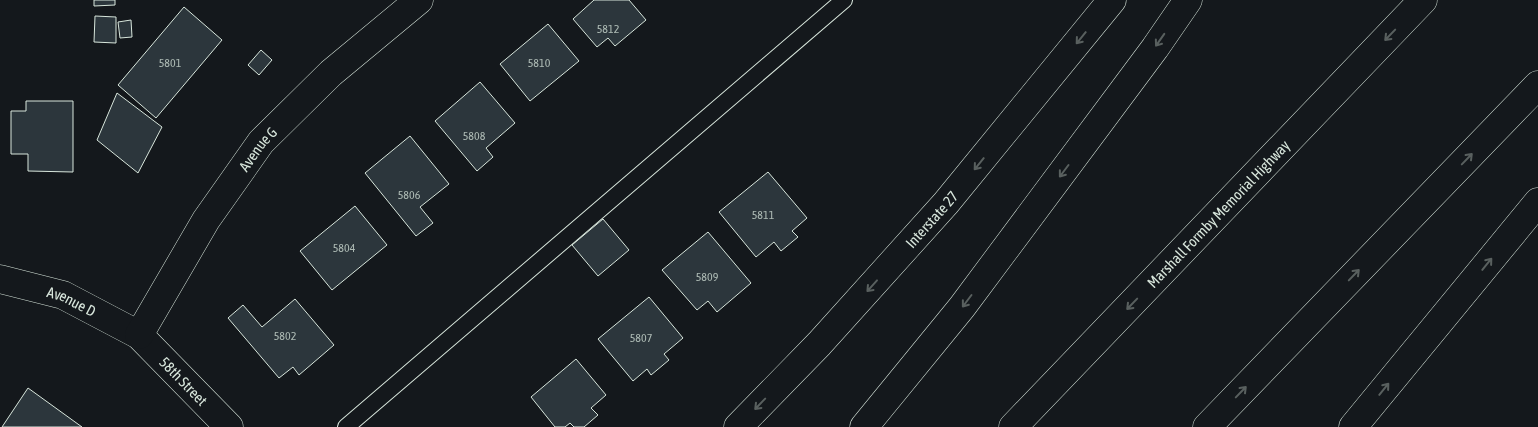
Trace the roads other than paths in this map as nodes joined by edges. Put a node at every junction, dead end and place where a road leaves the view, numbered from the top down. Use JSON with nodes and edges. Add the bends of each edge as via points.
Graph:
{"nodes":[{"id":1,"x":419,"y":0,"type":"edge"},
{"id":2,"x":844,"y":0,"type":"edge"},
{"id":3,"x":1112,"y":0,"type":"edge"},
{"id":4,"x":1188,"y":0,"type":"edge"},
{"id":5,"x":1423,"y":0,"type":"edge"},
{"id":6,"x":1538,"y":85,"type":"edge"},
{"id":7,"x":1538,"y":202,"type":"edge"},
{"id":8,"x":0,"y":279,"type":"edge"},
{"id":9,"x":140,"y":335,"type":"junction"},
{"id":10,"x":229,"y":427,"type":"edge"},
{"id":11,"x":346,"y":427,"type":"edge"},
{"id":12,"x":738,"y":427,"type":"edge"},
{"id":13,"x":864,"y":427,"type":"edge"},
{"id":14,"x":1013,"y":427,"type":"edge"},
{"id":15,"x":1207,"y":427,"type":"edge"},
{"id":16,"x":1353,"y":427,"type":"edge"}],
"edges":[{"from":1,"to":9,"type":"main road","name":"Avenue G","via":[[331,73],[261,142],[206,220]]},
{"from":2,"to":11,"type":"lane"},
{"from":3,"to":12,"type":"main road","name":"Interstate 27","one_way":true,"via":[[946,204],[819,344]]},
{"from":4,"to":13,"type":"main road","one_way":true,"via":[[962,307]]},
{"from":5,"to":14,"type":"main road","name":"Marshall Formby Memorial Highway","one_way":true},
{"from":15,"to":6,"type":"main road","one_way":true},
{"from":16,"to":7,"type":"main road","one_way":true},
{"from":8,"to":9,"type":"main road","name":"Avenue D","via":[[63,294]]},
{"from":9,"to":10,"type":"main road","name":"58th Street"}]}
